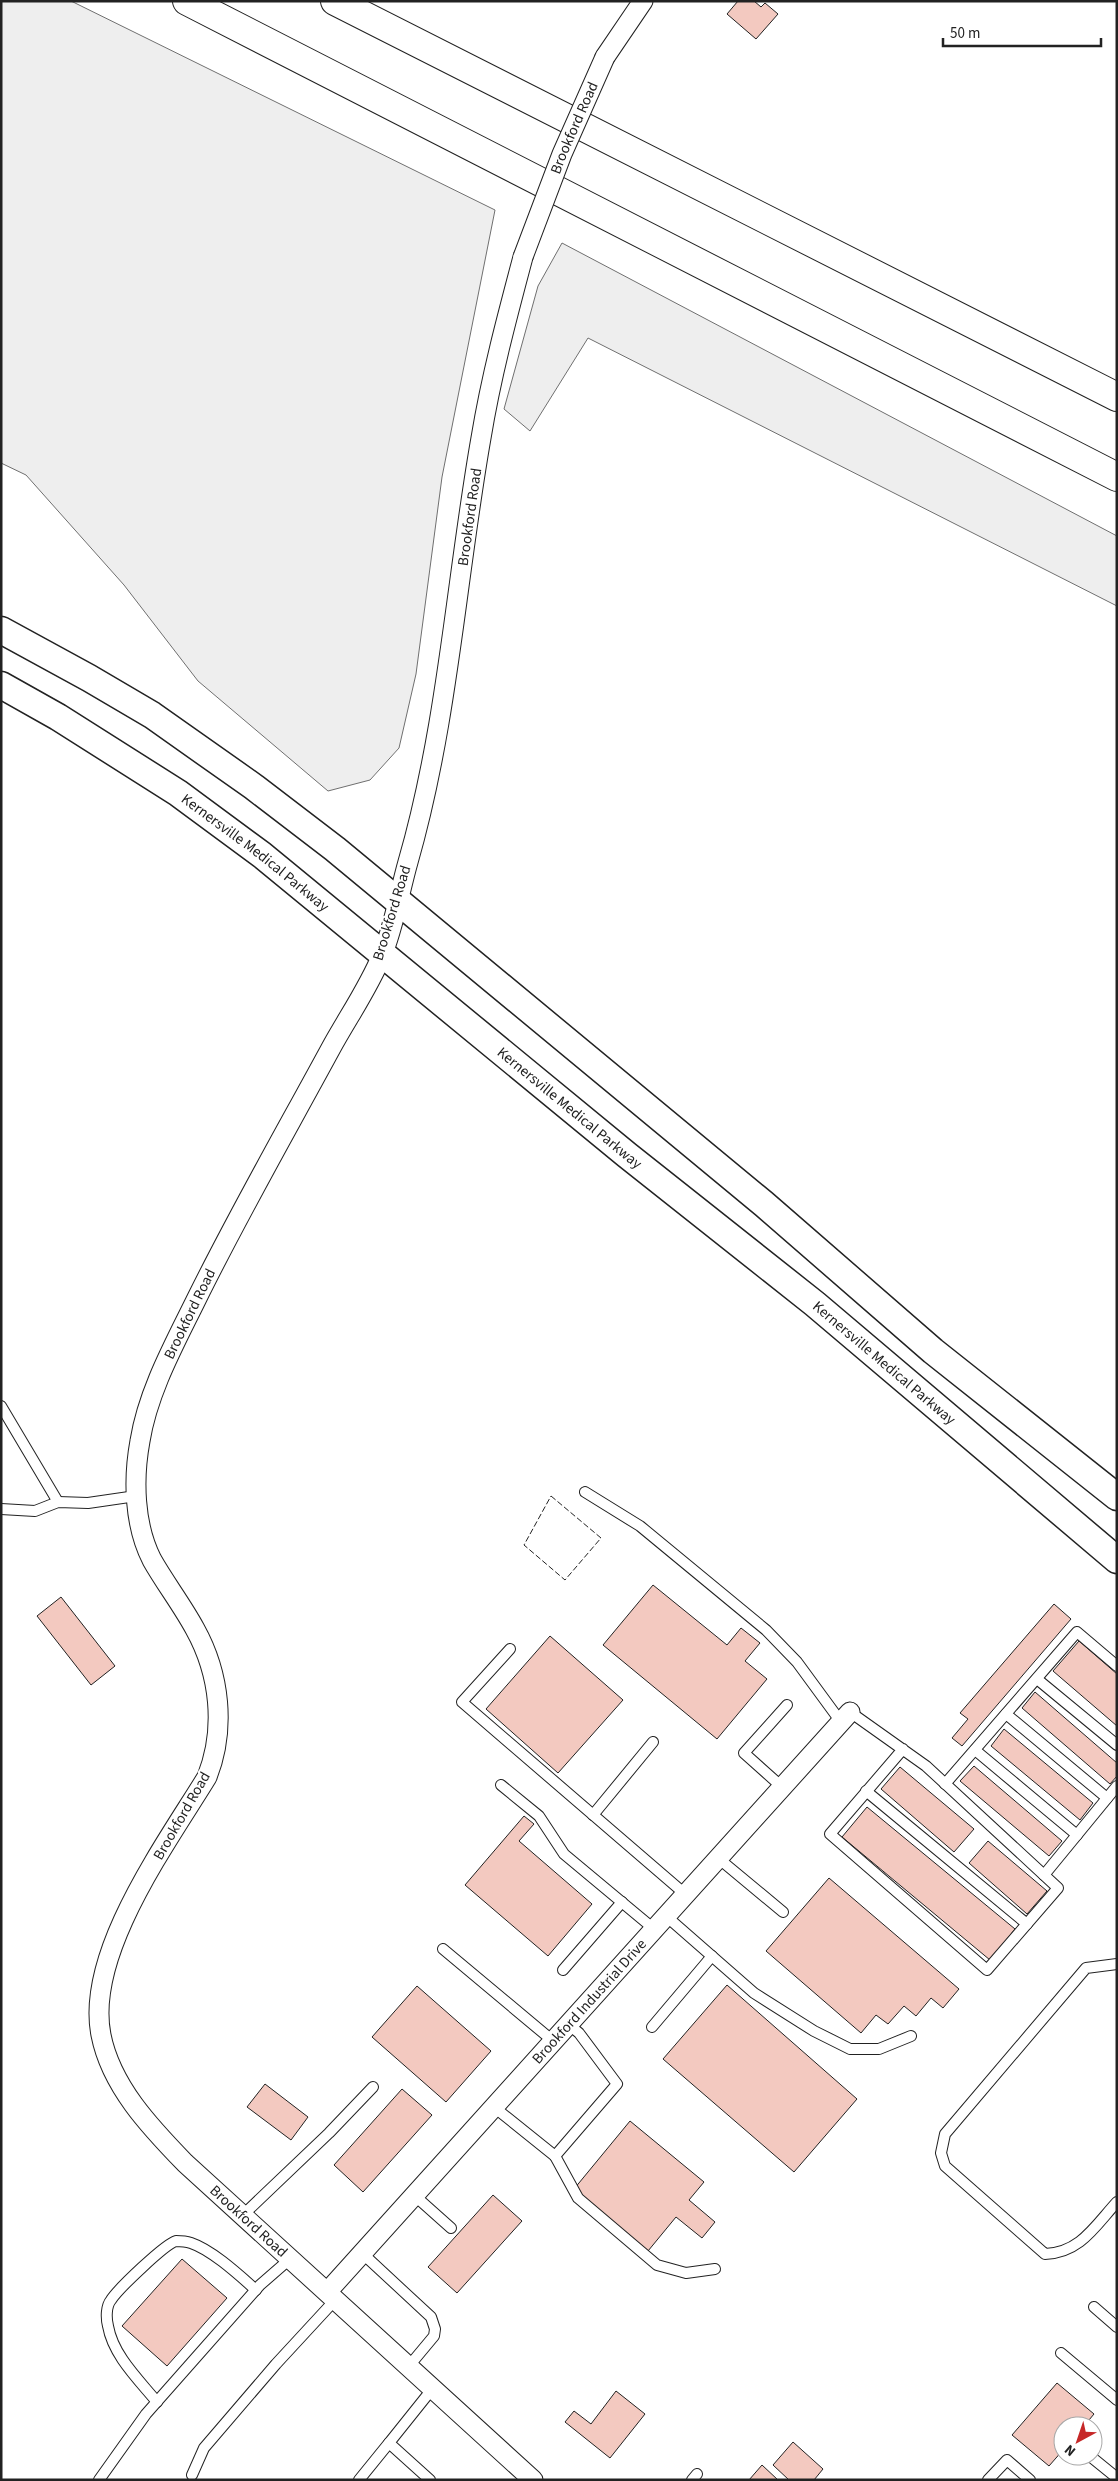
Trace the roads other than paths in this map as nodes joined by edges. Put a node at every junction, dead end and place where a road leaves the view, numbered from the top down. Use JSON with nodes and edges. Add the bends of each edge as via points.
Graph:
{"nodes":[{"id":1,"x":187,"y":1,"type":"edge"},
{"id":2,"x":335,"y":1,"type":"edge"},
{"id":3,"x":643,"y":1,"type":"edge"},
{"id":4,"x":1117,"y":396,"type":"edge"},
{"id":5,"x":1117,"y":477,"type":"edge"},
{"id":6,"x":1,"y":630,"type":"edge"},
{"id":7,"x":1,"y":685,"type":"edge"},
{"id":8,"x":397,"y":900,"type":"junction"},
{"id":9,"x":383,"y":954,"type":"junction"},
{"id":10,"x":887,"y":1310,"type":"junction"},
{"id":11,"x":860,"y":1344,"type":"junction"},
{"id":12,"x":1,"y":1406,"type":"edge"},
{"id":13,"x":585,"y":1492,"type":"dead end"},
{"id":14,"x":136,"y":1496,"type":"junction"},
{"id":15,"x":1117,"y":1496,"type":"edge"},
{"id":16,"x":58,"y":1502,"type":"junction"},
{"id":17,"x":1,"y":1509,"type":"edge"},
{"id":18,"x":1117,"y":1560,"type":"edge"},
{"id":19,"x":510,"y":1649,"type":"dead end"},
{"id":20,"x":1117,"y":1666,"type":"edge"},
{"id":21,"x":1037,"y":1679,"type":"junction"},
{"id":22,"x":787,"y":1705,"type":"dead end"},
{"id":23,"x":1006,"y":1714,"type":"junction"},
{"id":24,"x":845,"y":1717,"type":"junction"},
{"id":25,"x":653,"y":1742,"type":"dead end"},
{"id":26,"x":1117,"y":1745,"type":"edge"},
{"id":27,"x":903,"y":1749,"type":"junction"},
{"id":28,"x":975,"y":1750,"type":"junction"},
{"id":29,"x":501,"y":1784,"type":"dead end"},
{"id":30,"x":946,"y":1784,"type":"junction"},
{"id":31,"x":1117,"y":1786,"type":"edge"},
{"id":32,"x":782,"y":1787,"type":"junction"},
{"id":33,"x":866,"y":1791,"type":"junction"},
{"id":34,"x":1107,"y":1798,"type":"junction"},
{"id":35,"x":593,"y":1815,"type":"junction"},
{"id":36,"x":1077,"y":1835,"type":"junction"},
{"id":37,"x":718,"y":1858,"type":"junction"},
{"id":38,"x":1044,"y":1875,"type":"junction"},
{"id":39,"x":685,"y":1894,"type":"junction"},
{"id":40,"x":622,"y":1902,"type":"junction"},
{"id":41,"x":783,"y":1912,"type":"dead end"},
{"id":42,"x":660,"y":1922,"type":"junction"},
{"id":43,"x":1027,"y":1924,"type":"junction"},
{"id":44,"x":443,"y":1949,"type":"dead end"},
{"id":45,"x":712,"y":1956,"type":"junction"},
{"id":46,"x":1117,"y":1964,"type":"edge"},
{"id":47,"x":564,"y":1970,"type":"dead end"},
{"id":48,"x":568,"y":2024,"type":"junction"},
{"id":49,"x":652,"y":2027,"type":"dead end"},
{"id":50,"x":911,"y":2036,"type":"dead end"},
{"id":51,"x":553,"y":2041,"type":"junction"},
{"id":52,"x":373,"y":2087,"type":"dead end"},
{"id":53,"x":494,"y":2106,"type":"junction"},
{"id":54,"x":555,"y":2156,"type":"junction"},
{"id":55,"x":414,"y":2195,"type":"junction"},
{"id":56,"x":1117,"y":2202,"type":"edge"},
{"id":57,"x":243,"y":2215,"type":"junction"},
{"id":58,"x":451,"y":2228,"type":"dead end"},
{"id":59,"x":362,"y":2253,"type":"junction"},
{"id":60,"x":291,"y":2258,"type":"junction"},
{"id":61,"x":715,"y":2269,"type":"dead end"},
{"id":62,"x":256,"y":2290,"type":"junction"},
{"id":63,"x":332,"y":2295,"type":"junction"},
{"id":64,"x":1094,"y":2307,"type":"dead end"},
{"id":65,"x":1117,"y":2327,"type":"edge"},
{"id":66,"x":1061,"y":2353,"type":"dead end"},
{"id":67,"x":409,"y":2366,"type":"junction"},
{"id":68,"x":433,"y":2388,"type":"junction"},
{"id":69,"x":1117,"y":2400,"type":"edge"},
{"id":70,"x":157,"y":2402,"type":"junction"},
{"id":71,"x":389,"y":2443,"type":"junction"},
{"id":72,"x":1102,"y":2466,"type":"edge"},
{"id":73,"x":192,"y":2475,"type":"dead end"},
{"id":74,"x":1117,"y":2478,"type":"edge"},
{"id":75,"x":99,"y":2480,"type":"edge"},
{"id":76,"x":359,"y":2480,"type":"edge"},
{"id":77,"x":430,"y":2480,"type":"edge"},
{"id":78,"x":534,"y":2480,"type":"edge"},
{"id":79,"x":988,"y":2480,"type":"edge"},
{"id":80,"x":1030,"y":2480,"type":"edge"}],
"edges":[{"from":1,"to":5,"type":"highway"},
{"from":2,"to":4,"type":"highway"},
{"from":3,"to":8,"type":"street","name":"Brookford Road","bridge":true,"via":[[605,57],[562,154],[523,257],[497,356],[480,440],[438,736],[420,819]]},
{"from":6,"to":8,"type":"main road","via":[[152,716],[254,787]]},
{"from":7,"to":9,"type":"main road","name":"Kernersville Medical Parkway","via":[[108,748],[216,820]]},
{"from":8,"to":9,"type":"street","name":"Brookford Road"},
{"from":8,"to":10,"type":"main road"},
{"from":9,"to":11,"type":"main road","name":"Kernersville Medical Parkway"},
{"from":9,"to":14,"type":"street","name":"Brookford Road","via":[[220,1252],[173,1347],[140,1437]]},
{"from":10,"to":11,"type":"main road"},
{"from":10,"to":15,"type":"main road","via":[[941,1357]]},
{"from":11,"to":18,"type":"main road","name":"Kernersville Medical Parkway"},
{"from":12,"to":16,"type":"lane"},
{"from":13,"to":24,"type":"lane","via":[[640,1526],[766,1630]]},
{"from":14,"to":16,"type":"lane","via":[[88,1503]]},
{"from":14,"to":57,"type":"street","name":"Brookford Road","via":[[142,1532],[152,1559],[207,1654],[219,1702],[218,1731],[207,1777],[133,1899],[113,1943],[101,1989],[98,2018],[111,2064],[129,2098],[152,2129]]},
{"from":16,"to":17,"type":"lane","via":[[35,1511]]},
{"from":19,"to":35,"type":"lane","via":[[462,1702]]},
{"from":20,"to":21,"type":"lane","via":[[1077,1632]]},
{"from":21,"to":23,"type":"lane"},
{"from":21,"to":26,"type":"lane"},
{"from":22,"to":32,"type":"lane","via":[[744,1753]]},
{"from":23,"to":28,"type":"lane"},
{"from":23,"to":34,"type":"lane"},
{"from":24,"to":27,"type":"lane"},
{"from":24,"to":32,"type":"street","name":"Brookford Industrial Drive"},
{"from":25,"to":35,"type":"lane"},
{"from":27,"to":30,"type":"lane"},
{"from":27,"to":33,"type":"lane"},
{"from":28,"to":30,"type":"lane"},
{"from":28,"to":36,"type":"lane"},
{"from":29,"to":40,"type":"lane","via":[[539,1816],[564,1854]]},
{"from":30,"to":38,"type":"lane"},
{"from":31,"to":34,"type":"lane"},
{"from":32,"to":37,"type":"street","name":"Brookford Industrial Drive"},
{"from":33,"to":43,"type":"lane"},
{"from":33,"to":43,"type":"lane","via":[[830,1834],[988,1970]]},
{"from":34,"to":36,"type":"lane"},
{"from":35,"to":39,"type":"lane"},
{"from":36,"to":38,"type":"lane"},
{"from":37,"to":39,"type":"street","name":"Brookford Industrial Drive"},
{"from":37,"to":41,"type":"lane"},
{"from":38,"to":43,"type":"lane","via":[[1058,1888]]},
{"from":39,"to":42,"type":"street","name":"Brookford Industrial Drive"},
{"from":40,"to":42,"type":"lane"},
{"from":40,"to":47,"type":"lane"},
{"from":42,"to":45,"type":"lane"},
{"from":42,"to":48,"type":"street","name":"Brookford Industrial Drive"},
{"from":44,"to":51,"type":"lane"},
{"from":45,"to":49,"type":"lane"},
{"from":45,"to":50,"type":"lane","via":[[754,1993],[814,2032],[850,2049],[879,2049]]},
{"from":46,"to":56,"type":"lane","via":[[1086,1968],[945,2134],[940,2153],[945,2166],[1045,2254],[1059,2254],[1080,2244]]},
{"from":48,"to":51,"type":"street","name":"Brookford Industrial Drive"},
{"from":48,"to":54,"type":"lane","via":[[579,2033],[616,2084]]},
{"from":51,"to":53,"type":"street","name":"Brookford Industrial Drive"},
{"from":52,"to":57,"type":"lane"},
{"from":53,"to":54,"type":"lane"},
{"from":53,"to":55,"type":"street","name":"Brookford Industrial Drive"},
{"from":54,"to":61,"type":"lane","via":[[578,2198],[657,2265],[686,2273]]},
{"from":55,"to":58,"type":"lane"},
{"from":55,"to":59,"type":"street","name":"Brookford Industrial Drive"},
{"from":57,"to":60,"type":"street","name":"Brookford Road"},
{"from":59,"to":63,"type":"street","name":"Brookford Industrial Drive"},
{"from":59,"to":67,"type":"lane","via":[[431,2317],[434,2336]]},
{"from":60,"to":62,"type":"lane"},
{"from":60,"to":63,"type":"street","name":"Brookford Road"},
{"from":62,"to":70,"type":"lane"},
{"from":62,"to":70,"type":"lane","via":[[227,2264],[192,2243],[176,2241],[156,2255],[110,2301],[107,2325],[112,2341],[125,2363]]},
{"from":63,"to":67,"type":"street","name":"Brookford Road"},
{"from":63,"to":73,"type":"lane","via":[[204,2448]]},
{"from":64,"to":65,"type":"lane"},
{"from":66,"to":69,"type":"lane"},
{"from":67,"to":68,"type":"street","name":"Brookford Road"},
{"from":68,"to":71,"type":"lane"},
{"from":68,"to":78,"type":"street","name":"Brookford Road"},
{"from":70,"to":75,"type":"lane"},
{"from":71,"to":76,"type":"lane"},
{"from":71,"to":77,"type":"lane"},
{"from":72,"to":74,"type":"lane"},
{"from":79,"to":80,"type":"lane","via":[[1007,2460]]}]}
